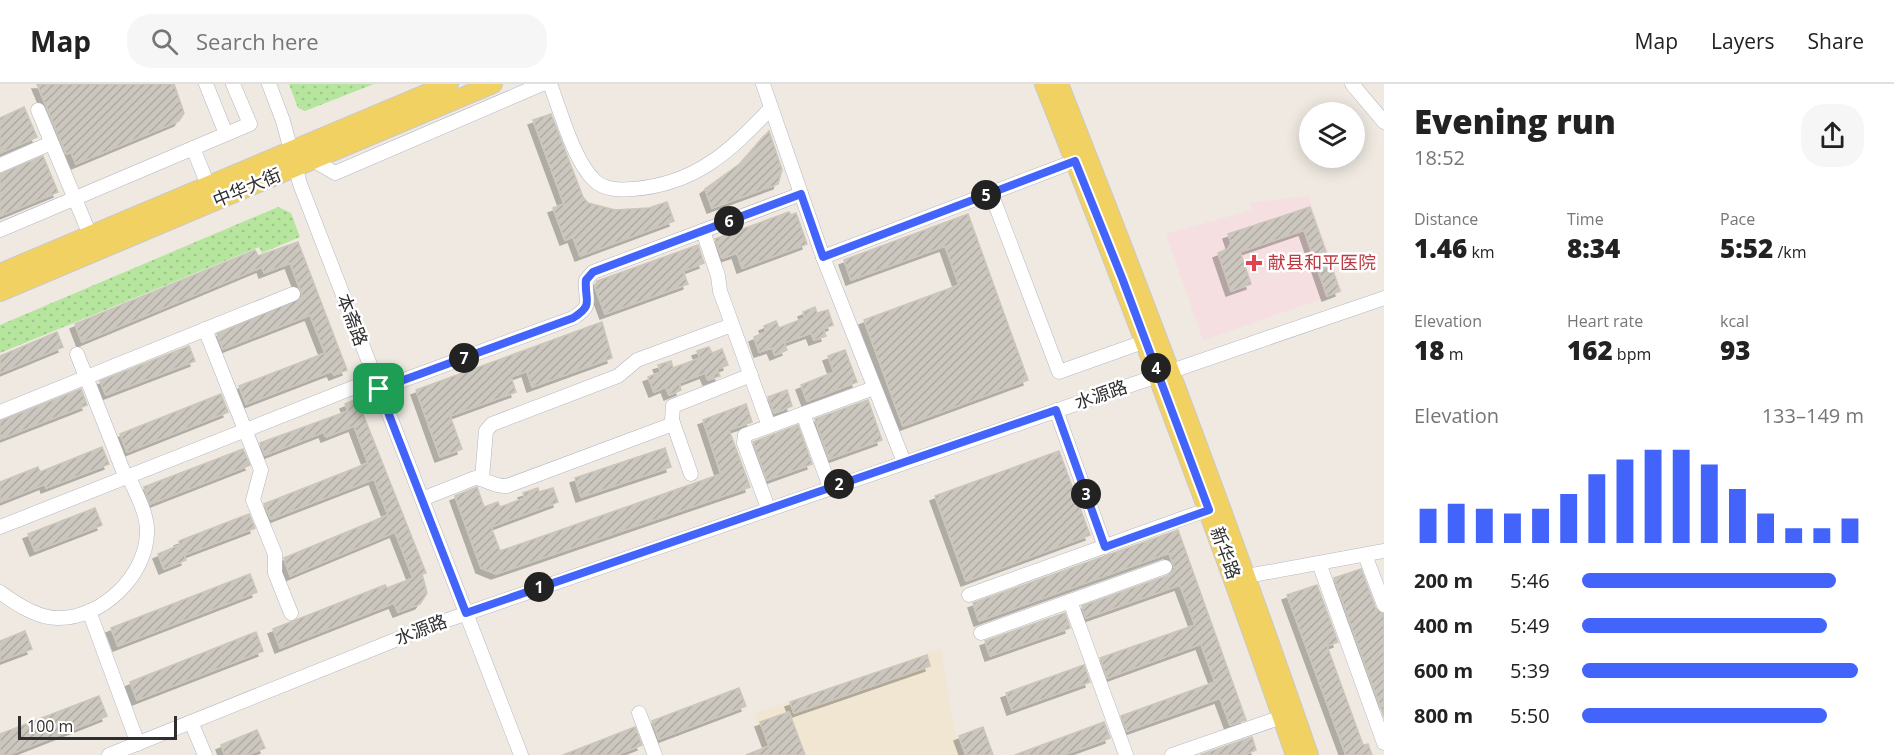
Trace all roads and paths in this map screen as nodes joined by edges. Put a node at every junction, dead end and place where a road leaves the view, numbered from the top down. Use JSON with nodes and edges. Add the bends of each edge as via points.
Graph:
{"nodes":[{"id":1,"x":206,"y":84,"type":"edge"},
{"id":2,"x":233,"y":84,"type":"edge"},
{"id":3,"x":269,"y":84,"type":"edge"},
{"id":4,"x":448,"y":84,"type":"edge"},
{"id":5,"x":493,"y":84,"type":"edge"},
{"id":6,"x":542,"y":84,"type":"edge"},
{"id":7,"x":550,"y":84,"type":"edge"},
{"id":8,"x":763,"y":84,"type":"edge"},
{"id":9,"x":1044,"y":84,"type":"edge"},
{"id":10,"x":1059,"y":84,"type":"edge"},
{"id":11,"x":1352,"y":84,"type":"edge"},
{"id":12,"x":771,"y":108,"type":"junction"},
{"id":13,"x":38,"y":110,"type":"dead end"},
{"id":14,"x":1384,"y":122,"type":"edge"},
{"id":15,"x":226,"y":134,"type":"junction"},
{"id":16,"x":51,"y":143,"type":"junction"},
{"id":17,"x":193,"y":148,"type":"junction"},
{"id":18,"x":293,"y":159,"type":"junction"},
{"id":19,"x":313,"y":160,"type":"junction"},
{"id":20,"x":1075,"y":161,"type":"junction"},
{"id":21,"x":0,"y":165,"type":"edge"},
{"id":22,"x":208,"y":185,"type":"junction"},
{"id":23,"x":991,"y":193,"type":"junction"},
{"id":24,"x":801,"y":194,"type":"junction"},
{"id":25,"x":74,"y":198,"type":"junction"},
{"id":26,"x":0,"y":230,"type":"edge"},
{"id":27,"x":702,"y":231,"type":"junction"},
{"id":28,"x":90,"y":235,"type":"junction"},
{"id":29,"x":823,"y":257,"type":"junction"},
{"id":30,"x":0,"y":273,"type":"edge"},
{"id":31,"x":0,"y":292,"type":"edge"},
{"id":32,"x":293,"y":294,"type":"dead end"},
{"id":33,"x":1384,"y":298,"type":"edge"},
{"id":34,"x":732,"y":325,"type":"junction"},
{"id":35,"x":205,"y":329,"type":"junction"},
{"id":36,"x":1146,"y":341,"type":"junction"},
{"id":37,"x":77,"y":354,"type":"dead end"},
{"id":38,"x":1165,"y":373,"type":"junction"},
{"id":39,"x":750,"y":375,"type":"junction"},
{"id":40,"x":86,"y":377,"type":"junction"},
{"id":41,"x":377,"y":384,"type":"junction"},
{"id":42,"x":874,"y":388,"type":"junction"},
{"id":43,"x":1056,"y":410,"type":"junction"},
{"id":44,"x":0,"y":412,"type":"edge"},
{"id":45,"x":803,"y":414,"type":"junction"},
{"id":46,"x":673,"y":424,"type":"junction"},
{"id":47,"x":770,"y":426,"type":"junction"},
{"id":48,"x":245,"y":431,"type":"junction"},
{"id":49,"x":904,"y":462,"type":"junction"},
{"id":50,"x":691,"y":474,"type":"dead end"},
{"id":51,"x":127,"y":477,"type":"junction"},
{"id":52,"x":482,"y":478,"type":"junction"},
{"id":53,"x":830,"y":487,"type":"junction"},
{"id":54,"x":422,"y":499,"type":"junction"},
{"id":55,"x":768,"y":508,"type":"junction"},
{"id":56,"x":1209,"y":510,"type":"junction"},
{"id":57,"x":0,"y":527,"type":"edge"},
{"id":58,"x":1105,"y":547,"type":"junction"},
{"id":59,"x":1384,"y":551,"type":"edge"},
{"id":60,"x":1365,"y":555,"type":"junction"},
{"id":61,"x":1319,"y":563,"type":"junction"},
{"id":62,"x":1165,"y":567,"type":"dead end"},
{"id":63,"x":1247,"y":576,"type":"junction"},
{"id":64,"x":0,"y":592,"type":"edge"},
{"id":65,"x":969,"y":595,"type":"dead end"},
{"id":66,"x":1070,"y":601,"type":"junction"},
{"id":67,"x":1384,"y":605,"type":"edge"},
{"id":68,"x":90,"y":611,"type":"junction"},
{"id":69,"x":291,"y":613,"type":"dead end"},
{"id":70,"x":466,"y":613,"type":"junction"},
{"id":71,"x":981,"y":633,"type":"dead end"},
{"id":72,"x":639,"y":713,"type":"dead end"},
{"id":73,"x":1282,"y":717,"type":"junction"},
{"id":74,"x":192,"y":722,"type":"junction"},
{"id":75,"x":1384,"y":743,"type":"edge"},
{"id":76,"x":138,"y":744,"type":"junction"},
{"id":77,"x":110,"y":755,"type":"edge"},
{"id":78,"x":205,"y":755,"type":"edge"},
{"id":79,"x":521,"y":755,"type":"edge"},
{"id":80,"x":655,"y":755,"type":"edge"},
{"id":81,"x":1126,"y":755,"type":"edge"},
{"id":82,"x":1172,"y":755,"type":"edge"},
{"id":83,"x":1295,"y":755,"type":"edge"},
{"id":84,"x":1309,"y":755,"type":"edge"}],
"edges":[{"from":1,"to":15,"type":"street"},
{"from":2,"to":15,"type":"street","via":[[250,124]]},
{"from":3,"to":18,"type":"street","name":"本斋路"},
{"from":4,"to":18,"type":"main road","name":"中华大街"},
{"from":5,"to":19,"type":"main road","name":"中华大街"},
{"from":6,"to":19,"type":"street","via":[[335,173]]},
{"from":7,"to":12,"type":"street","via":[[588,173],[605,188],[620,190],[665,185],[708,166],[734,147]]},
{"from":8,"to":12,"type":"street"},
{"from":9,"to":20,"type":"main road","name":"新华路"},
{"from":10,"to":38,"type":"main road","name":"新华路"},
{"from":11,"to":14,"type":"street"},
{"from":12,"to":24,"type":"street"},
{"from":13,"to":16,"type":"street"},
{"from":15,"to":17,"type":"street"},
{"from":16,"to":21,"type":"street"},
{"from":16,"to":25,"type":"street"},
{"from":17,"to":22,"type":"street"},
{"from":17,"to":25,"type":"street"},
{"from":18,"to":19,"type":"main road","name":"中华大街"},
{"from":18,"to":22,"type":"main road","name":"中华大街"},
{"from":18,"to":31,"type":"main road","name":"中华大街"},
{"from":18,"to":41,"type":"street","name":"本斋路"},
{"from":20,"to":23,"type":"street"},
{"from":20,"to":36,"type":"main road","name":"新华路"},
{"from":22,"to":28,"type":"main road","name":"中华大街"},
{"from":23,"to":29,"type":"street"},
{"from":23,"to":36,"type":"street","via":[[1059,372]]},
{"from":24,"to":27,"type":"street"},
{"from":24,"to":29,"type":"street"},
{"from":25,"to":26,"type":"street"},
{"from":25,"to":28,"type":"street"},
{"from":27,"to":34,"type":"street"},
{"from":27,"to":41,"type":"street","via":[[593,272],[586,280],[589,302],[573,318]]},
{"from":28,"to":30,"type":"main road","name":"中华大街"},
{"from":29,"to":42,"type":"street"},
{"from":32,"to":35,"type":"street"},
{"from":33,"to":38,"type":"street","name":"水源路"},
{"from":34,"to":39,"type":"street"},
{"from":34,"to":52,"type":"street","via":[[637,360],[618,376],[492,424],[486,431]]},
{"from":35,"to":40,"type":"street"},
{"from":35,"to":48,"type":"street"},
{"from":36,"to":38,"type":"main road","name":"新华路"},
{"from":37,"to":40,"type":"street"},
{"from":38,"to":43,"type":"street","name":"水源路"},
{"from":38,"to":56,"type":"main road","name":"新华路"},
{"from":38,"to":63,"type":"main road","name":"新华路"},
{"from":39,"to":46,"type":"street","via":[[676,404],[671,413]]},
{"from":39,"to":47,"type":"street"},
{"from":40,"to":44,"type":"street"},
{"from":40,"to":51,"type":"street"},
{"from":41,"to":48,"type":"street"},
{"from":41,"to":54,"type":"street","name":"本斋路"},
{"from":42,"to":45,"type":"street"},
{"from":42,"to":49,"type":"street"},
{"from":43,"to":49,"type":"street","name":"水源路"},
{"from":43,"to":58,"type":"street"},
{"from":45,"to":47,"type":"street"},
{"from":45,"to":53,"type":"street"},
{"from":46,"to":50,"type":"street"},
{"from":46,"to":52,"type":"street","via":[[507,486],[500,487]]},
{"from":47,"to":55,"type":"street","via":[[745,435],[744,443]]},
{"from":48,"to":51,"type":"street"},
{"from":48,"to":69,"type":"street","via":[[261,470],[254,500],[275,554],[275,573]]},
{"from":49,"to":53,"type":"street","name":"水源路"},
{"from":51,"to":57,"type":"street"},
{"from":51,"to":68,"type":"street","via":[[146,520],[142,557],[117,594]]},
{"from":52,"to":54,"type":"street"},
{"from":53,"to":55,"type":"street","name":"水源路"},
{"from":54,"to":70,"type":"street","name":"本斋路"},
{"from":55,"to":70,"type":"street","name":"水源路"},
{"from":56,"to":58,"type":"street"},
{"from":56,"to":73,"type":"main road","name":"新华路"},
{"from":58,"to":65,"type":"street"},
{"from":59,"to":60,"type":"street"},
{"from":60,"to":61,"type":"street"},
{"from":60,"to":67,"type":"street"},
{"from":61,"to":63,"type":"street"},
{"from":61,"to":75,"type":"street"},
{"from":62,"to":66,"type":"street"},
{"from":63,"to":84,"type":"main road","name":"新华路"},
{"from":64,"to":68,"type":"street","via":[[43,616],[57,618]]},
{"from":66,"to":71,"type":"street"},
{"from":66,"to":81,"type":"street"},
{"from":68,"to":76,"type":"street"},
{"from":70,"to":74,"type":"street","name":"水源路"},
{"from":70,"to":79,"type":"street","name":"本斋路"},
{"from":72,"to":80,"type":"street"},
{"from":73,"to":82,"type":"street"},
{"from":73,"to":83,"type":"main road","name":"新华路"},
{"from":74,"to":76,"type":"street","name":"水源路"},
{"from":74,"to":78,"type":"street"},
{"from":76,"to":77,"type":"street","name":"水源路"}]}
